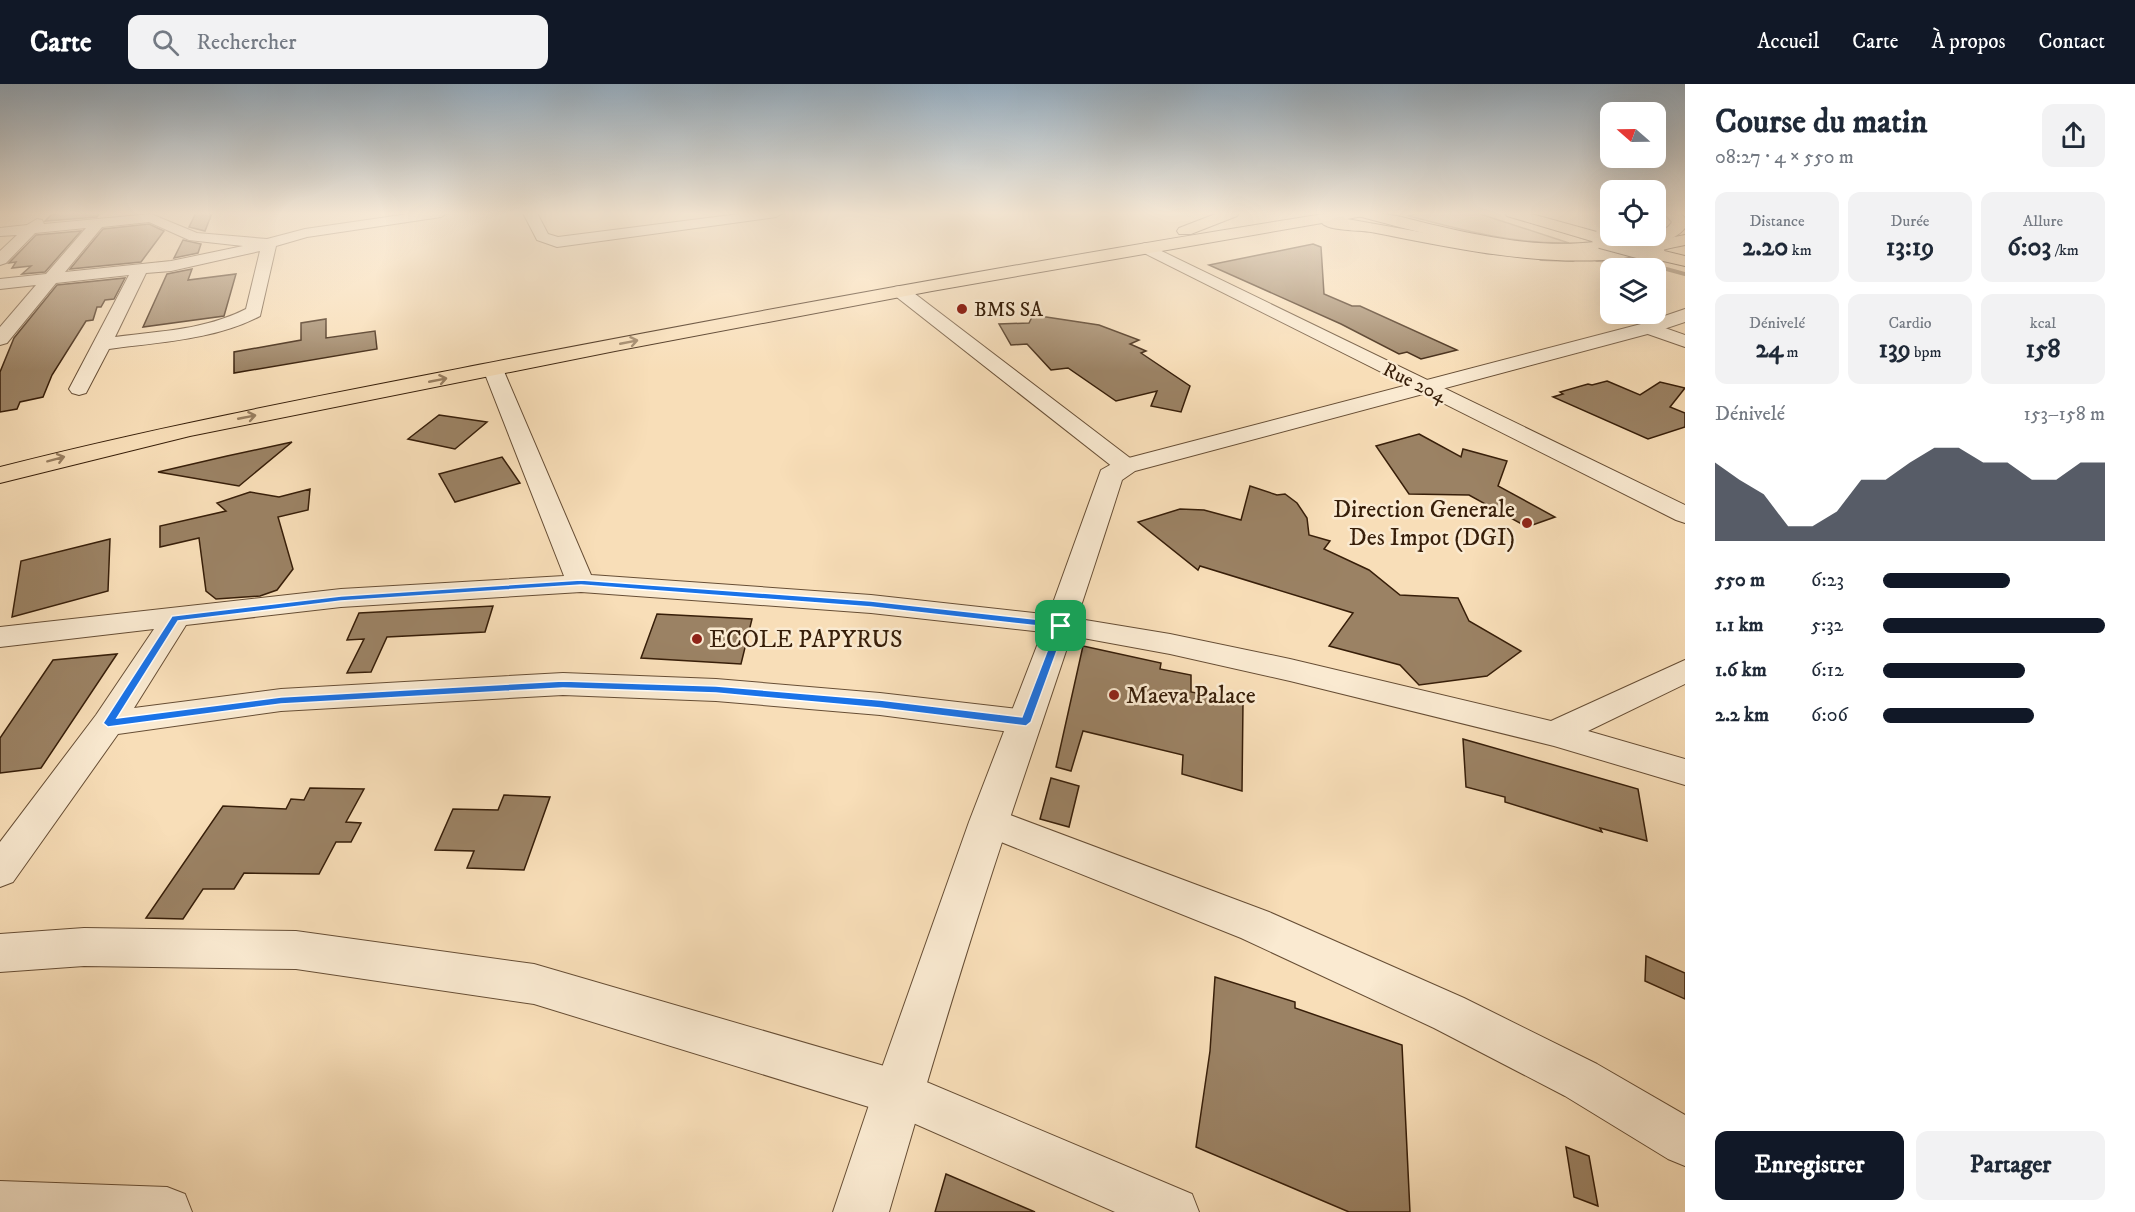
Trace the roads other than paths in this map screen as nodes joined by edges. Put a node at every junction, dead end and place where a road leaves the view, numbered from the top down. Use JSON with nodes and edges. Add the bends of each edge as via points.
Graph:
{"nodes":[{"id":1,"x":62,"y":266,"type":"edge"},
{"id":2,"x":169,"y":266,"type":"edge"},
{"id":3,"x":264,"y":266,"type":"edge"},
{"id":4,"x":977,"y":266,"type":"edge"},
{"id":5,"x":1044,"y":266,"type":"edge"},
{"id":6,"x":1181,"y":266,"type":"edge"},
{"id":7,"x":140,"y":270,"type":"junction"},
{"id":8,"x":51,"y":279,"type":"junction"},
{"id":9,"x":0,"y":284,"type":"edge"},
{"id":10,"x":900,"y":291,"type":"junction"},
{"id":11,"x":1685,"y":315,"type":"edge"},
{"id":12,"x":1685,"y":321,"type":"edge"},
{"id":13,"x":1655,"y":326,"type":"junction"},
{"id":14,"x":0,"y":339,"type":"edge"},
{"id":15,"x":1685,"y":341,"type":"edge"},
{"id":16,"x":102,"y":344,"type":"junction"},
{"id":17,"x":493,"y":369,"type":"junction"},
{"id":18,"x":1424,"y":386,"type":"junction"},
{"id":19,"x":79,"y":389,"type":"dead end"},
{"id":20,"x":101,"y":429,"type":"dead end"},
{"id":21,"x":1126,"y":466,"type":"junction"},
{"id":22,"x":0,"y":475,"type":"edge"},
{"id":23,"x":1685,"y":515,"type":"edge"},
{"id":24,"x":581,"y":583,"type":"junction"},
{"id":25,"x":175,"y":619,"type":"junction"},
{"id":26,"x":1061,"y":626,"type":"junction"},
{"id":27,"x":0,"y":638,"type":"edge"},
{"id":28,"x":1685,"y":671,"type":"edge"},
{"id":29,"x":1026,"y":722,"type":"junction"},
{"id":30,"x":108,"y":723,"type":"junction"},
{"id":31,"x":1554,"y":734,"type":"junction"},
{"id":32,"x":1685,"y":772,"type":"edge"},
{"id":33,"x":989,"y":822,"type":"junction"},
{"id":34,"x":0,"y":871,"type":"edge"},
{"id":35,"x":0,"y":953,"type":"edge"},
{"id":36,"x":898,"y":1093,"type":"junction"},
{"id":37,"x":1685,"y":1142,"type":"edge"},
{"id":38,"x":0,"y":1206,"type":"edge"},
{"id":39,"x":167,"y":1212,"type":"edge"},
{"id":40,"x":861,"y":1212,"type":"edge"},
{"id":41,"x":1174,"y":1212,"type":"edge"}],
"edges":[{"from":1,"to":8,"type":"street"},
{"from":2,"to":7,"type":"street"},
{"from":3,"to":16,"type":"street","via":[[254,312],[242,320],[222,327]]},
{"from":4,"to":20,"type":"main road","via":[[277,391]]},
{"from":5,"to":10,"type":"main road"},
{"from":6,"to":18,"type":"street","name":"Rue 204"},
{"from":7,"to":8,"type":"street"},
{"from":7,"to":16,"type":"street"},
{"from":8,"to":9,"type":"street"},
{"from":8,"to":14,"type":"street"},
{"from":17,"to":10,"type":"main road","one_way":true},
{"from":10,"to":21,"type":"street"},
{"from":11,"to":13,"type":"street"},
{"from":12,"to":13,"type":"street"},
{"from":13,"to":15,"type":"street"},
{"from":13,"to":18,"type":"street"},
{"from":16,"to":19,"type":"street"},
{"from":22,"to":17,"type":"main road","one_way":true,"via":[[117,444]]},
{"from":17,"to":24,"type":"street"},
{"from":18,"to":21,"type":"street"},
{"from":18,"to":23,"type":"street","name":"Rue 204"},
{"from":21,"to":26,"type":"street","via":[[1110,476]]},
{"from":24,"to":25,"type":"street","via":[[341,598]]},
{"from":24,"to":26,"type":"street","via":[[871,604]]},
{"from":25,"to":27,"type":"street"},
{"from":25,"to":30,"type":"street"},
{"from":26,"to":29,"type":"street"},
{"from":26,"to":31,"type":"street","via":[[1290,670]]},
{"from":28,"to":31,"type":"street"},
{"from":29,"to":30,"type":"street","via":[[716,690],[563,684],[281,700]]},
{"from":29,"to":33,"type":"street"},
{"from":30,"to":34,"type":"street"},
{"from":31,"to":32,"type":"street"},
{"from":33,"to":36,"type":"street"},
{"from":33,"to":37,"type":"street","via":[[1255,925],[1449,1013],[1581,1080]]},
{"from":35,"to":36,"type":"street","via":[[84,946],[296,951],[534,984]]},
{"from":36,"to":40,"type":"street"},
{"from":36,"to":41,"type":"street"},
{"from":38,"to":39,"type":"street"}]}
